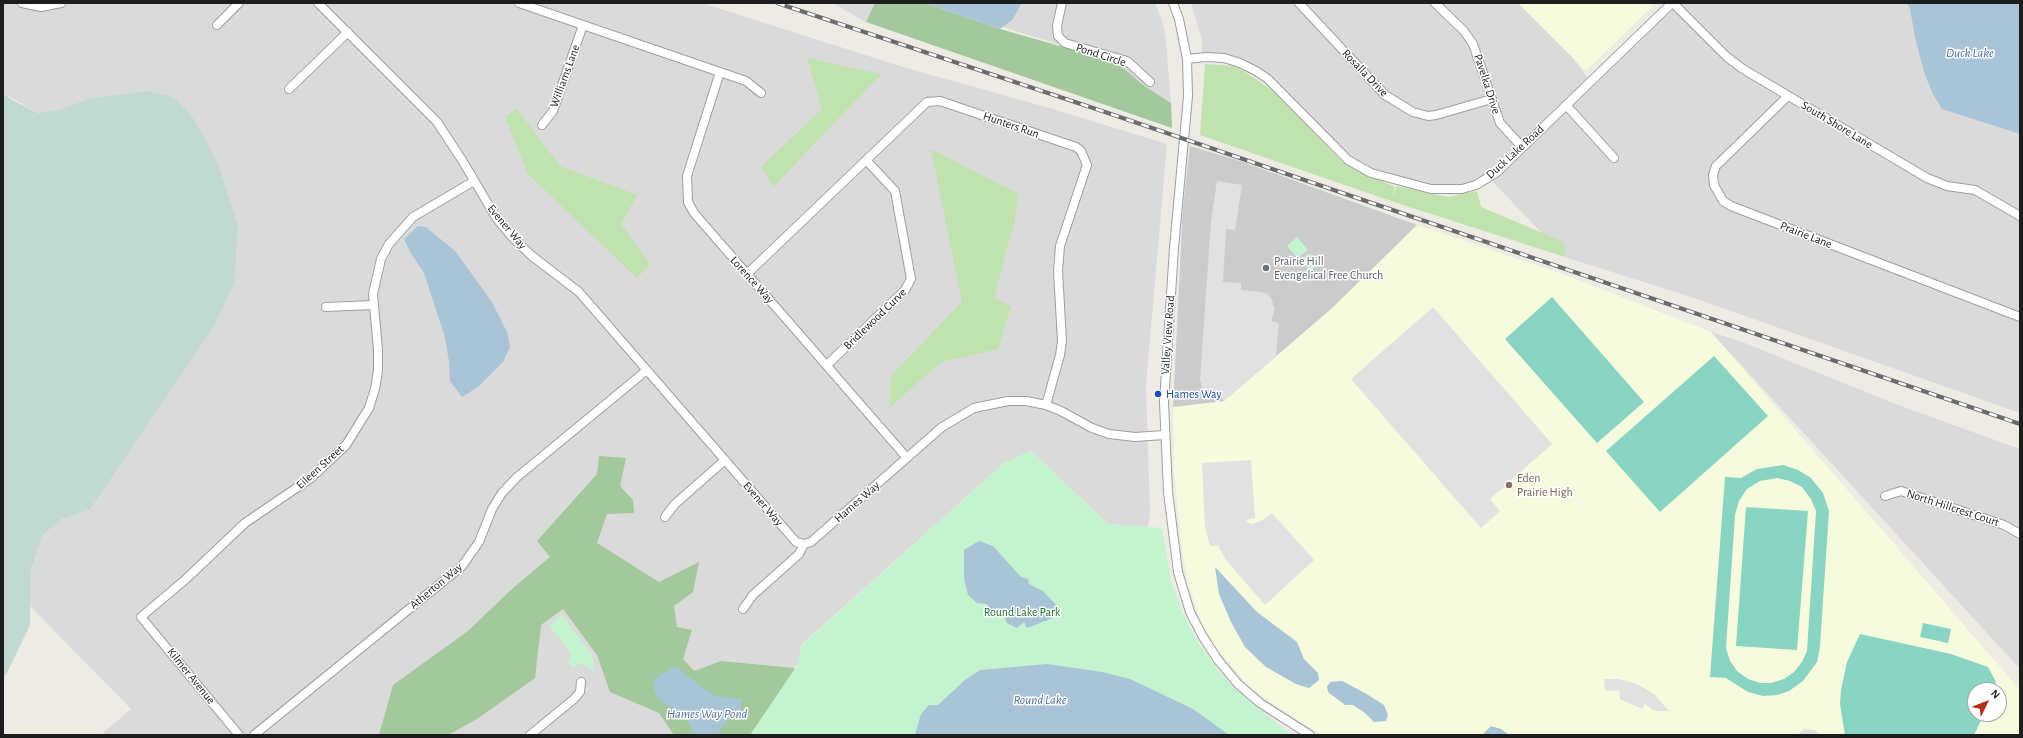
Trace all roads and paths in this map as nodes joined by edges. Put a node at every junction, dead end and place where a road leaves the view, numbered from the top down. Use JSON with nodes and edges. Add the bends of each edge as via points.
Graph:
{"nodes":[{"id":1,"x":22,"y":3,"type":"edge"},
{"id":2,"x":61,"y":3,"type":"edge"},
{"id":3,"x":239,"y":3,"type":"edge"},
{"id":4,"x":519,"y":3,"type":"edge"},
{"id":5,"x":1062,"y":3,"type":"edge"},
{"id":6,"x":1173,"y":3,"type":"edge"},
{"id":7,"x":1299,"y":3,"type":"edge"},
{"id":8,"x":1435,"y":3,"type":"edge"},
{"id":9,"x":1673,"y":3,"type":"edge"},
{"id":10,"x":321,"y":4,"type":"edge"},
{"id":11,"x":216,"y":25,"type":"dead end"},
{"id":12,"x":583,"y":25,"type":"junction"},
{"id":13,"x":348,"y":32,"type":"junction"},
{"id":14,"x":1187,"y":59,"type":"junction"},
{"id":15,"x":720,"y":72,"type":"junction"},
{"id":16,"x":1150,"y":82,"type":"dead end"},
{"id":17,"x":289,"y":89,"type":"dead end"},
{"id":18,"x":761,"y":93,"type":"dead end"},
{"id":19,"x":1788,"y":96,"type":"junction"},
{"id":20,"x":1492,"y":99,"type":"junction"},
{"id":21,"x":1566,"y":105,"type":"junction"},
{"id":22,"x":542,"y":125,"type":"dead end"},
{"id":23,"x":1522,"y":147,"type":"junction"},
{"id":24,"x":1614,"y":158,"type":"dead end"},
{"id":25,"x":866,"y":160,"type":"junction"},
{"id":26,"x":474,"y":181,"type":"junction"},
{"id":27,"x":2020,"y":216,"type":"edge"},
{"id":28,"x":748,"y":274,"type":"junction"},
{"id":29,"x":373,"y":305,"type":"junction"},
{"id":30,"x":326,"y":307,"type":"dead end"},
{"id":31,"x":2020,"y":317,"type":"edge"},
{"id":32,"x":827,"y":365,"type":"junction"},
{"id":33,"x":647,"y":370,"type":"junction"},
{"id":34,"x":1046,"y":405,"type":"junction"},
{"id":35,"x":1164,"y":435,"type":"junction"},
{"id":36,"x":907,"y":458,"type":"junction"},
{"id":37,"x":725,"y":460,"type":"junction"},
{"id":38,"x":1885,"y":496,"type":"dead end"},
{"id":39,"x":665,"y":517,"type":"dead end"},
{"id":40,"x":2020,"y":534,"type":"edge"},
{"id":41,"x":804,"y":544,"type":"junction"},
{"id":42,"x":743,"y":609,"type":"dead end"},
{"id":43,"x":142,"y":616,"type":"joint"},
{"id":44,"x":582,"y":682,"type":"dead end"},
{"id":45,"x":239,"y":735,"type":"edge"},
{"id":46,"x":254,"y":735,"type":"edge"},
{"id":47,"x":530,"y":735,"type":"edge"},
{"id":48,"x":1310,"y":735,"type":"edge"}],
"edges":[{"from":1,"to":2,"type":"street","via":[[42,7]]},
{"from":3,"to":11,"type":"street"},
{"from":4,"to":12,"type":"street"},
{"from":5,"to":16,"type":"street","name":"Pond Circle","via":[[1057,26],[1058,36],[1065,43],[1127,61]]},
{"from":6,"to":14,"type":"street","name":"Valley View Road"},
{"from":7,"to":20,"type":"street","name":"Rosalla Drive","via":[[1385,95],[1413,112],[1428,116],[1436,115]]},
{"from":8,"to":20,"type":"street","name":"Pavelka Drive","via":[[1464,31],[1473,44]]},
{"from":9,"to":19,"type":"street","name":"South Shore Lane","via":[[1727,57]]},
{"from":9,"to":21,"type":"street","name":"Duck Lake Road"},
{"from":10,"to":13,"type":"street","name":"Evener Way"},
{"from":12,"to":15,"type":"street"},
{"from":12,"to":22,"type":"street","name":"Williams Lane","via":[[554,111]]},
{"from":13,"to":17,"type":"street"},
{"from":13,"to":26,"type":"street","name":"Evener Way","via":[[437,122]]},
{"from":14,"to":23,"type":"street","name":"Duck Lake Road","via":[[1224,58],[1256,71],[1268,79],[1348,160],[1371,173],[1413,185],[1446,190],[1476,185],[1497,172]]},
{"from":14,"to":35,"type":"street","name":"Valley View Road","via":[[1188,96],[1174,248]]},
{"from":15,"to":18,"type":"street","via":[[746,81]]},
{"from":15,"to":28,"type":"street","name":"Lorence Way","via":[[690,164],[686,189],[688,202],[694,214]]},
{"from":19,"to":27,"type":"street","name":"South Shore Lane","via":[[1927,178],[1947,186],[1975,190]]},
{"from":19,"to":31,"type":"street","name":"Prairie Lane","via":[[1716,166],[1713,175],[1714,185],[1723,201]]},
{"from":20,"to":23,"type":"street","name":"Pavelka Drive","via":[[1500,123]]},
{"from":21,"to":23,"type":"street","name":"Duck Lake Road"},
{"from":21,"to":24,"type":"street"},
{"from":25,"to":28,"type":"street","name":"Hunters Run"},
{"from":25,"to":32,"type":"street","name":"Bridlewood Curve","via":[[895,192],[911,279],[905,290]]},
{"from":25,"to":34,"type":"street","name":"Hunters Run","via":[[927,102],[933,101],[1076,147],[1081,151],[1087,165],[1060,246],[1058,271],[1062,341]]},
{"from":26,"to":29,"type":"street","name":"Eileen Street","via":[[413,217],[400,230],[381,260]]},
{"from":26,"to":33,"type":"street","name":"Evener Way","via":[[497,219],[513,238],[579,292]]},
{"from":28,"to":32,"type":"street","name":"Lorence Way"},
{"from":29,"to":30,"type":"street"},
{"from":29,"to":43,"type":"street","name":"Eileen Street","via":[[378,350],[375,389],[369,408],[346,445],[311,478],[245,523],[186,579]]},
{"from":32,"to":36,"type":"street","name":"Lorence Way"},
{"from":33,"to":37,"type":"street","name":"Evener Way"},
{"from":33,"to":46,"type":"street","name":"Atherton Way","via":[[516,478],[502,493],[479,542],[462,566]]},
{"from":34,"to":35,"type":"street","name":"Hames Way","via":[[1109,434],[1135,437]]},
{"from":34,"to":36,"type":"street","name":"Hames Way","via":[[1008,401],[974,408],[942,427]]},
{"from":35,"to":48,"type":"street","name":"Valley View Road","via":[[1178,572],[1196,626],[1218,660],[1238,684],[1260,703]]},
{"from":36,"to":41,"type":"street","name":"Hames Way","via":[[811,542]]},
{"from":37,"to":39,"type":"street","via":[[675,504]]},
{"from":37,"to":41,"type":"street","name":"Evener Way","via":[[796,542]]},
{"from":38,"to":40,"type":"street","name":"North Hillcrest Court","via":[[1901,491],[2004,525]]},
{"from":41,"to":42,"type":"street","name":"Hames Way","via":[[799,554],[753,595]]},
{"from":43,"to":45,"type":"street","name":"Kilmer Avenue"},
{"from":44,"to":47,"type":"street","via":[[580,692],[574,699]]}]}
